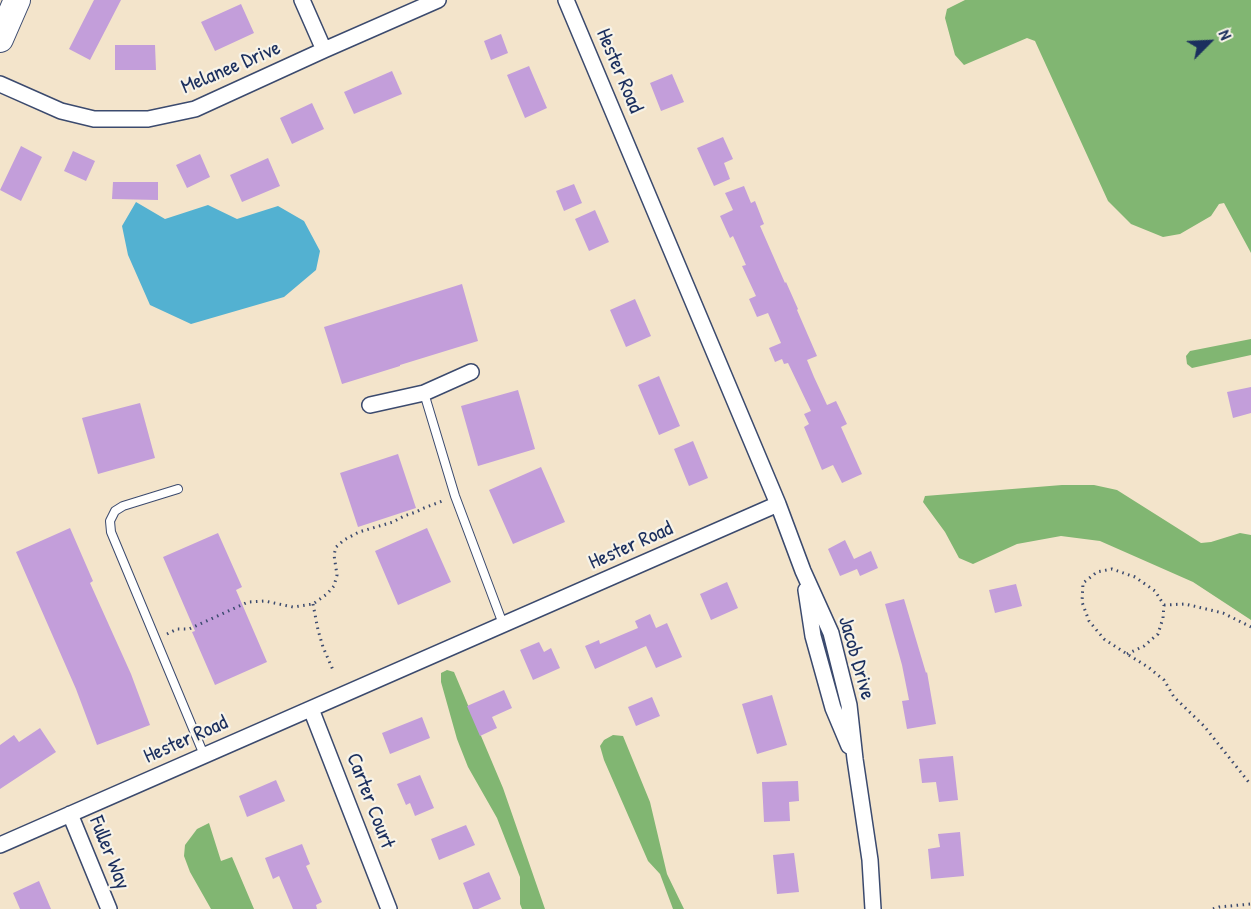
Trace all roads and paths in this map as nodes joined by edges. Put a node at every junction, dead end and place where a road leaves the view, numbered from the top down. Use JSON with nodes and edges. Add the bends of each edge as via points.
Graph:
{"nodes":[{"id":1,"x":17,"y":0,"type":"edge"},
{"id":2,"x":302,"y":0,"type":"edge"},
{"id":3,"x":438,"y":0,"type":"edge"},
{"id":4,"x":566,"y":0,"type":"edge"},
{"id":5,"x":0,"y":39,"type":"edge"},
{"id":6,"x":324,"y":50,"type":"junction"},
{"id":7,"x":0,"y":84,"type":"edge"},
{"id":8,"x":471,"y":372,"type":"dead end"},
{"id":9,"x":424,"y":393,"type":"junction"},
{"id":10,"x":370,"y":405,"type":"dead end"},
{"id":11,"x":178,"y":489,"type":"dead end"},
{"id":12,"x":455,"y":496,"type":"junction"},
{"id":13,"x":778,"y":504,"type":"junction"},
{"id":14,"x":313,"y":604,"type":"junction"},
{"id":15,"x":1164,"y":605,"type":"junction"},
{"id":16,"x":503,"y":624,"type":"junction"},
{"id":17,"x":1251,"y":627,"type":"edge"},
{"id":18,"x":155,"y":638,"type":"junction"},
{"id":19,"x":1127,"y":654,"type":"junction"},
{"id":20,"x":333,"y":670,"type":"dead end"},
{"id":21,"x":310,"y":709,"type":"junction"},
{"id":22,"x":204,"y":755,"type":"junction"},
{"id":23,"x":1251,"y":785,"type":"edge"},
{"id":24,"x":70,"y":814,"type":"junction"},
{"id":25,"x":0,"y":845,"type":"edge"},
{"id":26,"x":1251,"y":904,"type":"edge"},
{"id":27,"x":109,"y":909,"type":"edge"},
{"id":28,"x":389,"y":909,"type":"edge"},
{"id":29,"x":873,"y":909,"type":"edge"},
{"id":30,"x":1213,"y":909,"type":"edge"}],
"edges":[{"from":1,"to":5,"type":"highway"},
{"from":2,"to":6,"type":"street"},
{"from":3,"to":6,"type":"street","name":"Melanee Drive"},
{"from":4,"to":13,"type":"street","name":"Hester Road"},
{"from":6,"to":7,"type":"street","name":"Melanee Drive","via":[[195,109],[148,119],[94,119],[61,111]]},
{"from":8,"to":9,"type":"street"},
{"from":9,"to":10,"type":"street"},
{"from":9,"to":12,"type":"lane"},
{"from":11,"to":18,"type":"lane","via":[[123,506],[110,521],[111,532]]},
{"from":12,"to":14,"type":"path","via":[[344,540],[334,555],[334,586]]},
{"from":12,"to":16,"type":"lane"},
{"from":13,"to":16,"type":"street","name":"Hester Road"},
{"from":13,"to":29,"type":"street","name":"Jacob Drive","via":[[803,571],[813,636],[833,708],[855,759]]},
{"from":14,"to":18,"type":"path","via":[[293,607],[248,602],[189,629],[177,629]]},
{"from":14,"to":20,"type":"path"},
{"from":15,"to":17,"type":"path","via":[[1185,604],[1224,613]]},
{"from":15,"to":19,"type":"path","via":[[1158,634]]},
{"from":15,"to":19,"type":"path","via":[[1155,591],[1135,577],[1112,569],[1097,572],[1083,583],[1082,602],[1089,621],[1104,639]]},
{"from":16,"to":21,"type":"street","name":"Hester Road"},
{"from":18,"to":22,"type":"lane"},
{"from":19,"to":23,"type":"path","via":[[1164,680],[1174,697],[1204,726]]},
{"from":21,"to":22,"type":"street","name":"Hester Road"},
{"from":21,"to":28,"type":"street","name":"Carter Court"},
{"from":22,"to":24,"type":"street","name":"Hester Road"},
{"from":24,"to":25,"type":"street","name":"Hester Road"},
{"from":24,"to":27,"type":"street","name":"Fuller Way"},
{"from":26,"to":30,"type":"path"}]}
